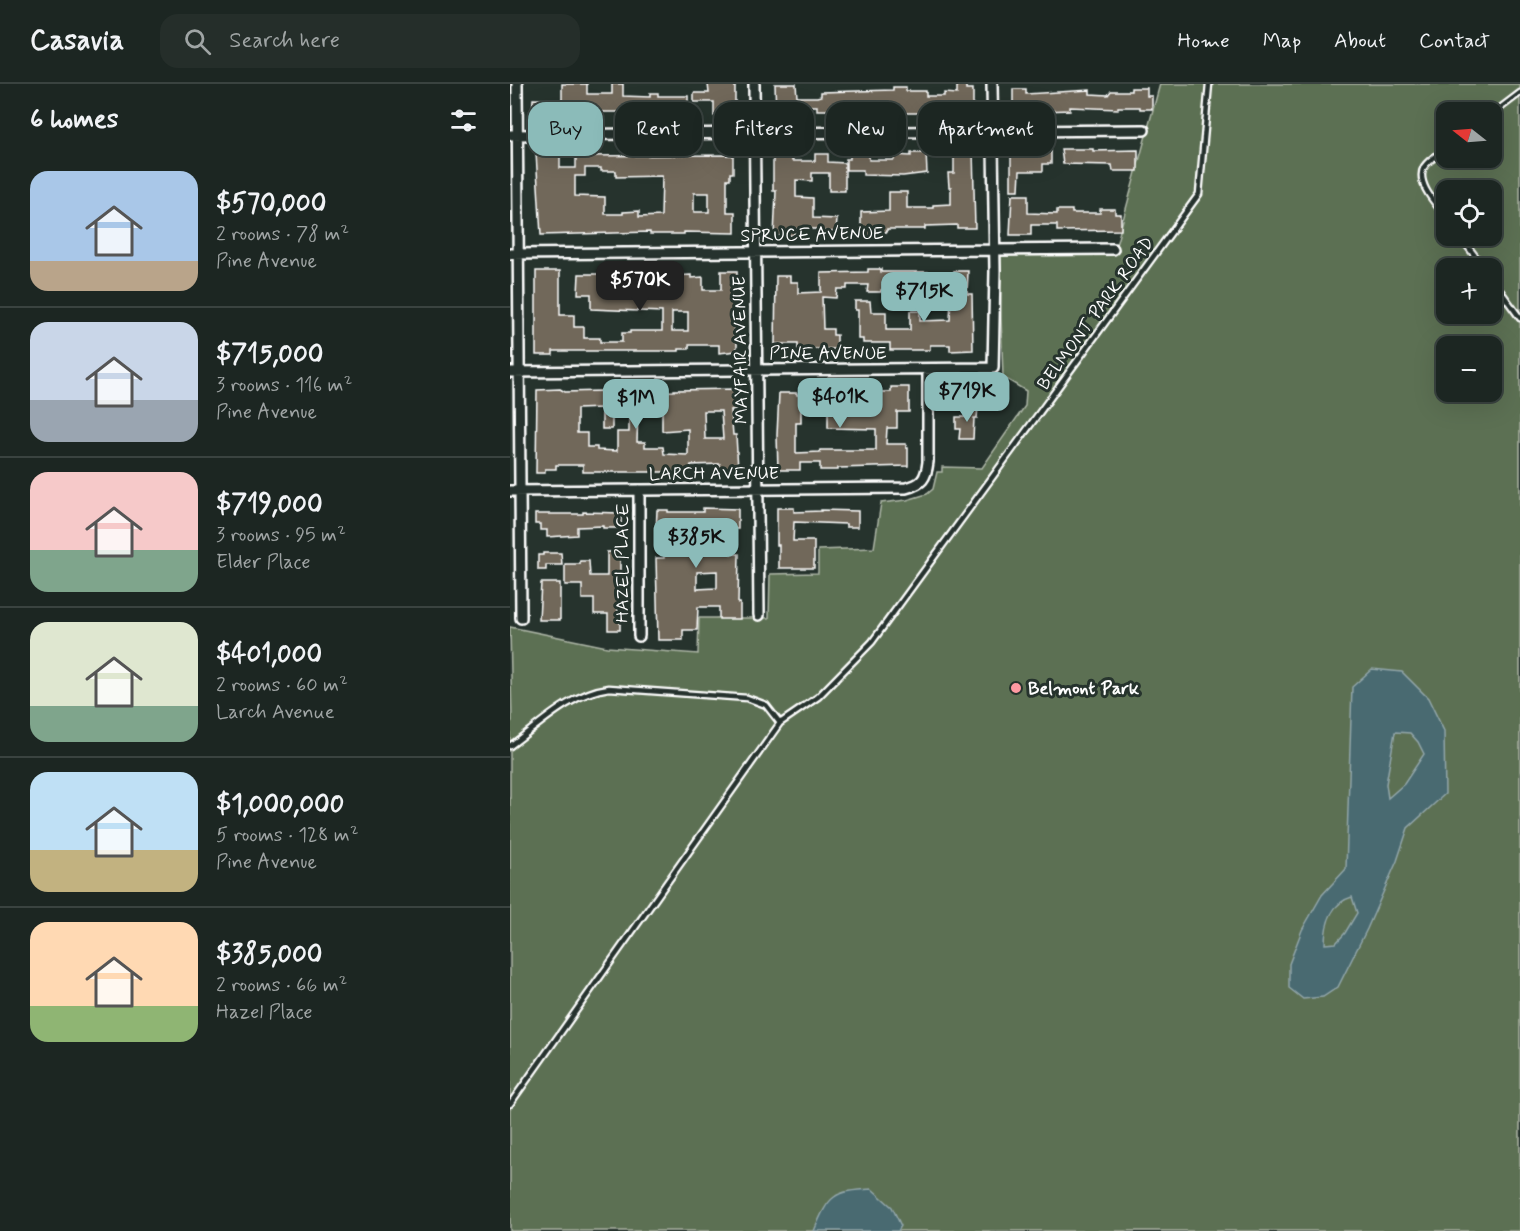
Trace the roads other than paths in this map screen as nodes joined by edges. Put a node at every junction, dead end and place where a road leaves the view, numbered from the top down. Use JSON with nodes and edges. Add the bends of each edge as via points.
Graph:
{"nodes":[{"id":1,"x":517,"y":84,"type":"edge"},
{"id":2,"x":754,"y":84,"type":"edge"},
{"id":3,"x":992,"y":84,"type":"edge"},
{"id":4,"x":1209,"y":84,"type":"edge"},
{"id":5,"x":1520,"y":93,"type":"edge"},
{"id":6,"x":754,"y":102,"type":"edge"},
{"id":7,"x":992,"y":102,"type":"edge"},
{"id":8,"x":1502,"y":107,"type":"edge"},
{"id":9,"x":1055,"y":130,"type":"edge"},
{"id":10,"x":1144,"y":130,"type":"dead end"},
{"id":11,"x":918,"y":131,"type":"edge"},
{"id":12,"x":814,"y":132,"type":"edge"},
{"id":13,"x":714,"y":133,"type":"edge"},
{"id":14,"x":513,"y":135,"type":"edge"},
{"id":15,"x":755,"y":156,"type":"edge"},
{"id":16,"x":992,"y":156,"type":"edge"},
{"id":17,"x":1436,"y":156,"type":"edge"},
{"id":18,"x":1436,"y":203,"type":"edge"},
{"id":19,"x":993,"y":249,"type":"junction"},
{"id":20,"x":1113,"y":249,"type":"dead end"},
{"id":21,"x":755,"y":252,"type":"junction"},
{"id":22,"x":514,"y":254,"type":"edge"},
{"id":23,"x":1502,"y":293,"type":"edge"},
{"id":24,"x":1520,"y":318,"type":"edge"},
{"id":25,"x":757,"y":369,"type":"junction"},
{"id":26,"x":928,"y":369,"type":"junction"},
{"id":27,"x":514,"y":372,"type":"edge"},
{"id":28,"x":758,"y":489,"type":"junction"},
{"id":29,"x":639,"y":490,"type":"junction"},
{"id":30,"x":515,"y":491,"type":"edge"},
{"id":31,"x":759,"y":615,"type":"dead end"},
{"id":32,"x":521,"y":618,"type":"dead end"},
{"id":33,"x":639,"y":636,"type":"dead end"},
{"id":34,"x":780,"y":723,"type":"junction"},
{"id":35,"x":510,"y":746,"type":"edge"},
{"id":36,"x":510,"y":1104,"type":"edge"}],
"edges":[{"from":1,"to":14,"type":"street"},
{"from":2,"to":6,"type":"street","name":"MAYFAIR AVENUE"},
{"from":3,"to":7,"type":"street"},
{"from":4,"to":34,"type":"lane","name":"BELMONT PARK ROAD","via":[[1199,194],[872,642],[818,697]]},
{"from":5,"to":8,"type":"lane"},
{"from":9,"to":10,"type":"street"},
{"from":11,"to":12,"type":"street"},
{"from":13,"to":14,"type":"street"},
{"from":14,"to":22,"type":"street"},
{"from":15,"to":21,"type":"street","name":"MAYFAIR AVENUE"},
{"from":16,"to":19,"type":"street"},
{"from":17,"to":18,"type":"lane","via":[[1422,174],[1425,188]]},
{"from":19,"to":20,"type":"street","name":"SPRUCE AVENUE"},
{"from":19,"to":21,"type":"street","name":"SPRUCE AVENUE"},
{"from":19,"to":26,"type":"street","name":"PINE AVENUE","via":[[993,368]]},
{"from":21,"to":22,"type":"street","name":"SPRUCE AVENUE"},
{"from":21,"to":25,"type":"street","name":"MAYFAIR AVENUE"},
{"from":22,"to":27,"type":"street"},
{"from":23,"to":24,"type":"lane"},
{"from":25,"to":26,"type":"street","name":"PINE AVENUE"},
{"from":25,"to":27,"type":"street","name":"PINE AVENUE"},
{"from":25,"to":28,"type":"street","name":"MAYFAIR AVENUE"},
{"from":26,"to":28,"type":"street","name":"LARCH AVENUE","via":[[927,477],[918,485]]},
{"from":27,"to":30,"type":"street"},
{"from":28,"to":29,"type":"street","name":"LARCH AVENUE"},
{"from":28,"to":31,"type":"street","name":"MAYFAIR AVENUE"},
{"from":29,"to":30,"type":"street","name":"LARCH AVENUE"},
{"from":29,"to":33,"type":"street","name":"HAZEL PLACE"},
{"from":30,"to":32,"type":"street"},
{"from":34,"to":35,"type":"lane","via":[[766,705],[747,698],[609,688],[574,699]]},
{"from":34,"to":36,"type":"lane"}]}
